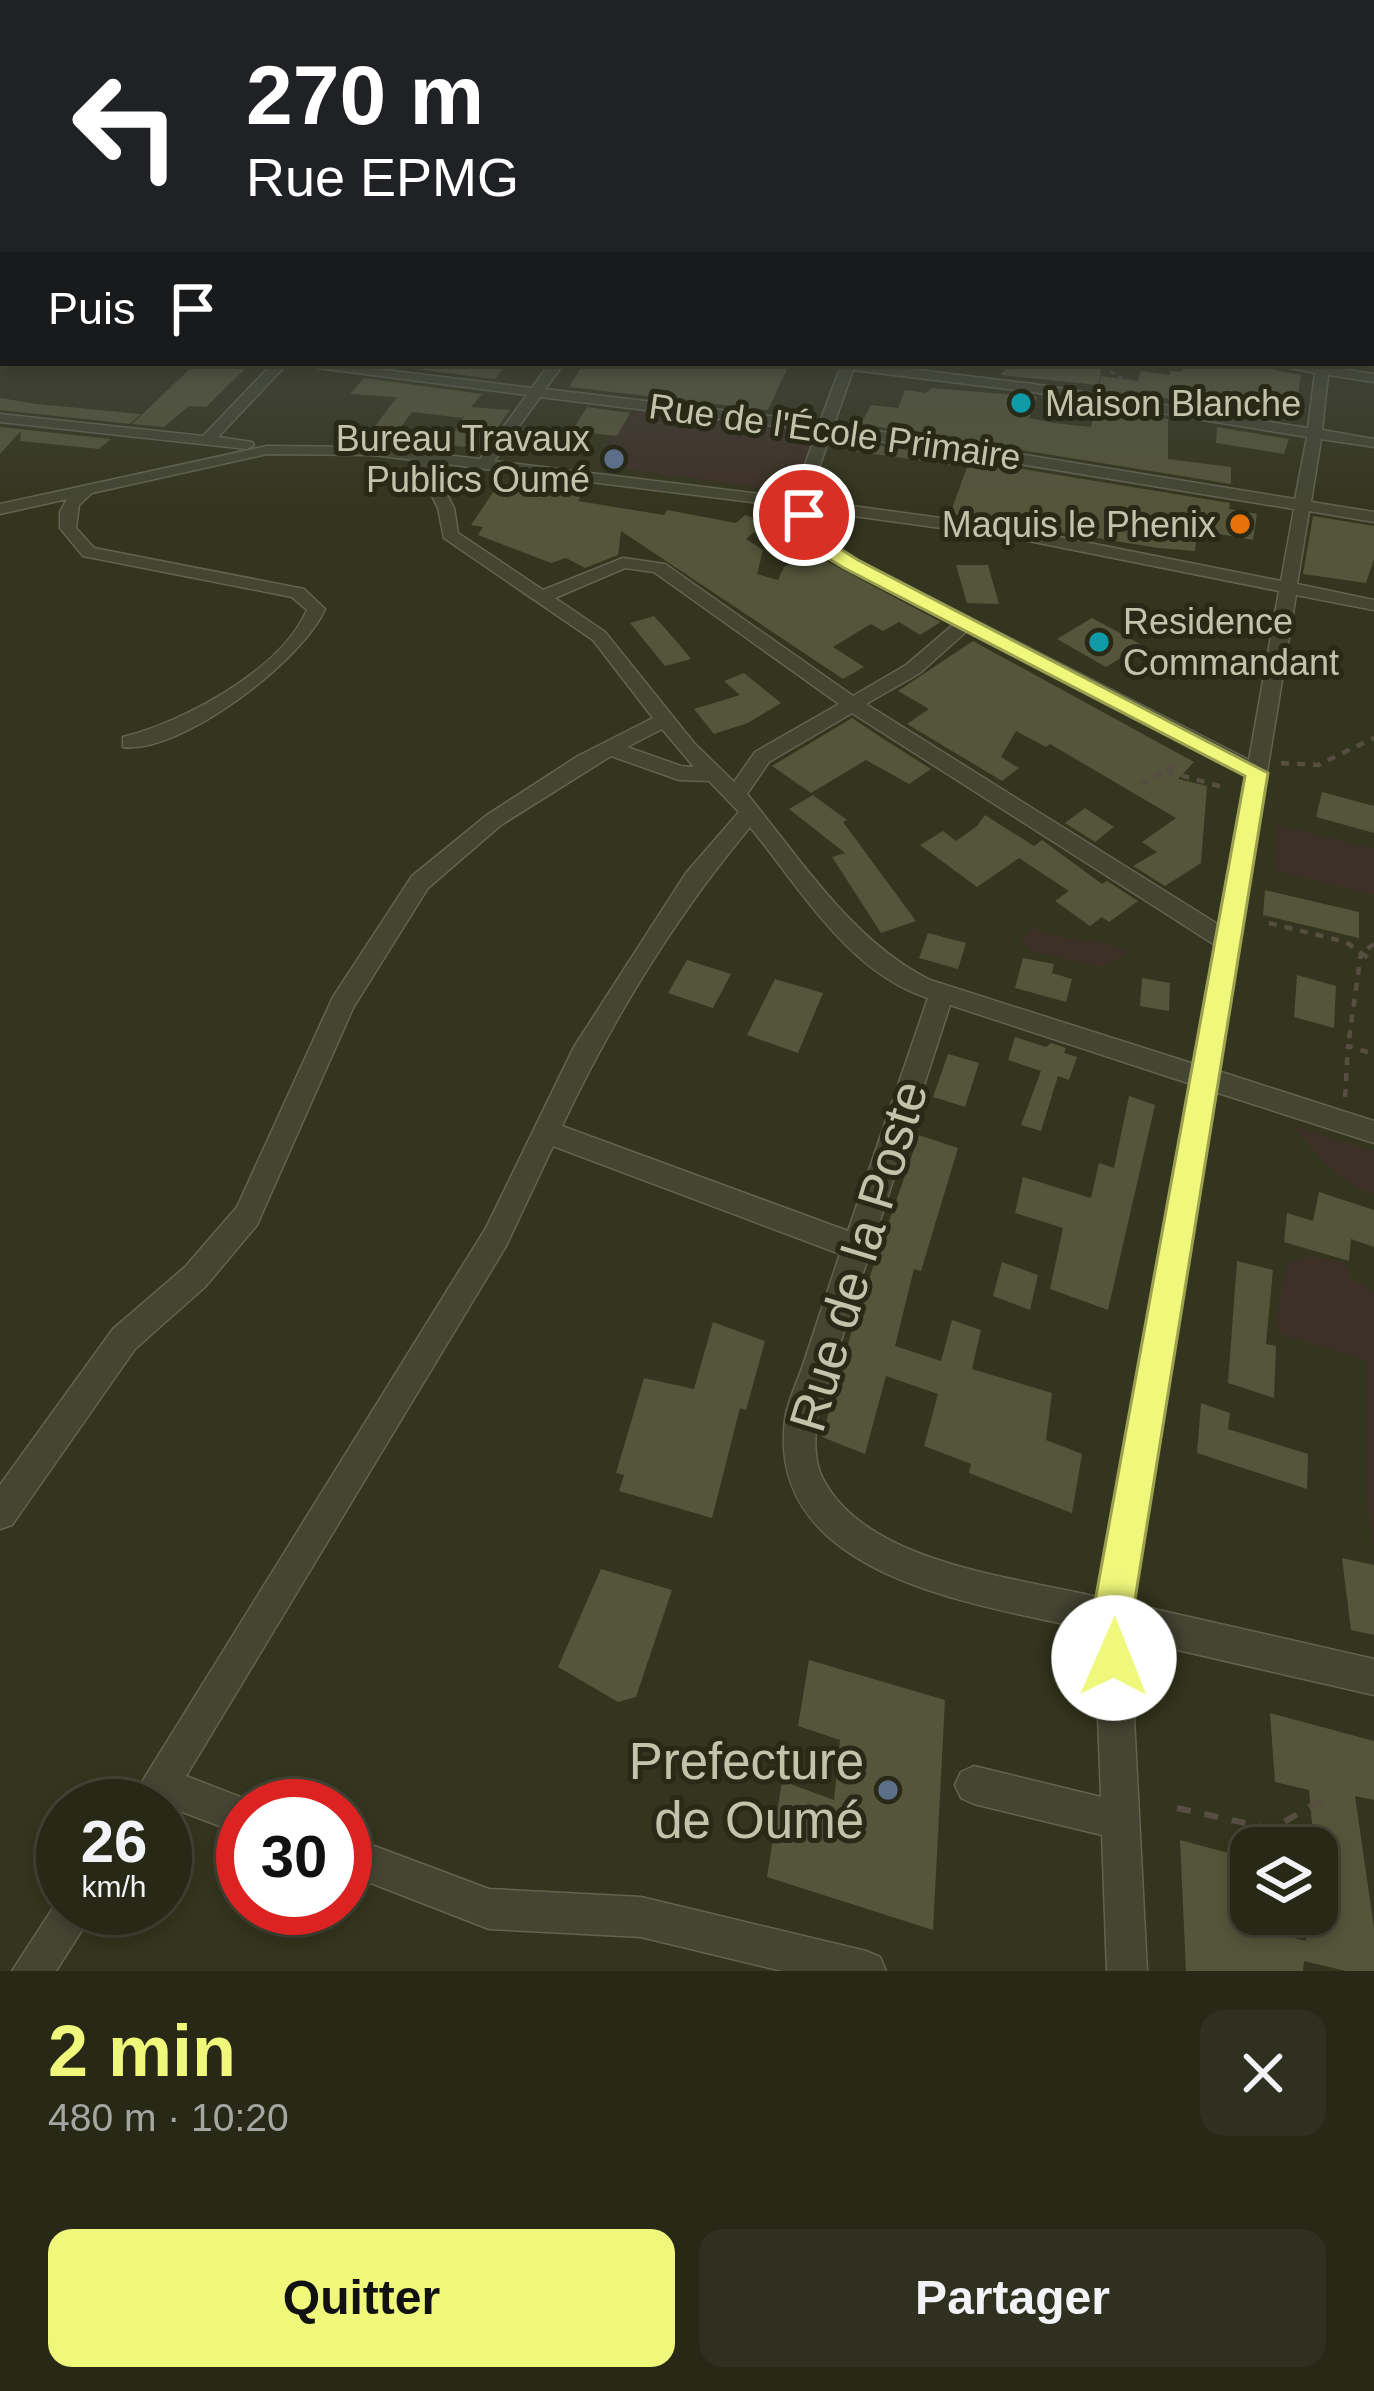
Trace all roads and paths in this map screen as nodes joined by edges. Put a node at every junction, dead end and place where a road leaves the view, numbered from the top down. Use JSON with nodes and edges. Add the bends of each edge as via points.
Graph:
{"nodes":[{"id":1,"x":278,"y":366,"type":"edge"},
{"id":2,"x":319,"y":366,"type":"edge"},
{"id":3,"x":555,"y":366,"type":"edge"},
{"id":4,"x":848,"y":366,"type":"edge"},
{"id":5,"x":871,"y":366,"type":"edge"},
{"id":6,"x":1322,"y":366,"type":"edge"},
{"id":7,"x":1374,"y":378,"type":"edge"},
{"id":8,"x":538,"y":391,"type":"junction"},
{"id":9,"x":0,"y":418,"type":"edge"},
{"id":10,"x":824,"y":427,"type":"junction"},
{"id":11,"x":1315,"y":431,"type":"junction"},
{"id":12,"x":206,"y":441,"type":"junction"},
{"id":13,"x":1374,"y":443,"type":"edge"},
{"id":14,"x":292,"y":449,"type":"junction"},
{"id":15,"x":420,"y":457,"type":"junction"},
{"id":16,"x":485,"y":464,"type":"junction"},
{"id":17,"x":90,"y":488,"type":"junction"},
{"id":18,"x":799,"y":502,"type":"junction"},
{"id":19,"x":1300,"y":502,"type":"junction"},
{"id":20,"x":0,"y":509,"type":"edge"},
{"id":21,"x":1374,"y":517,"type":"edge"},
{"id":22,"x":1289,"y":585,"type":"junction"},
{"id":23,"x":545,"y":596,"type":"junction"},
{"id":24,"x":1374,"y":605,"type":"edge"},
{"id":25,"x":964,"y":625,"type":"junction"},
{"id":26,"x":854,"y":705,"type":"junction"},
{"id":27,"x":664,"y":720,"type":"junction"},
{"id":28,"x":1374,"y":738,"type":"edge"},
{"id":29,"x":130,"y":742,"type":"dead end"},
{"id":30,"x":609,"y":748,"type":"junction"},
{"id":31,"x":1281,"y":763,"type":"dead end"},
{"id":32,"x":1174,"y":766,"type":"dead end"},
{"id":33,"x":1166,"y":771,"type":"junction"},
{"id":34,"x":1257,"y":773,"type":"junction"},
{"id":35,"x":713,"y":774,"type":"junction"},
{"id":36,"x":1142,"y":785,"type":"dead end"},
{"id":37,"x":1226,"y":788,"type":"dead end"},
{"id":38,"x":743,"y":804,"type":"junction"},
{"id":39,"x":1269,"y":923,"type":"dead end"},
{"id":40,"x":1228,"y":942,"type":"junction"},
{"id":41,"x":1374,"y":944,"type":"edge"},
{"id":42,"x":1361,"y":953,"type":"junction"},
{"id":43,"x":1374,"y":962,"type":"edge"},
{"id":44,"x":941,"y":993,"type":"junction"},
{"id":45,"x":1348,"y":1046,"type":"junction"},
{"id":46,"x":1374,"y":1054,"type":"edge"},
{"id":47,"x":1202,"y":1079,"type":"junction"},
{"id":48,"x":1345,"y":1100,"type":"dead end"},
{"id":49,"x":545,"y":1132,"type":"junction"},
{"id":50,"x":1374,"y":1132,"type":"edge"},
{"id":51,"x":856,"y":1247,"type":"junction"},
{"id":52,"x":0,"y":1513,"type":"edge"},
{"id":53,"x":1112,"y":1618,"type":"junction"},
{"id":54,"x":1374,"y":1677,"type":"edge"},
{"id":55,"x":164,"y":1779,"type":"edge"},
{"id":56,"x":974,"y":1785,"type":"dead end"},
{"id":57,"x":1330,"y":1795,"type":"dead end"},
{"id":58,"x":1177,"y":1808,"type":"dead end"},
{"id":59,"x":1120,"y":1821,"type":"junction"},
{"id":60,"x":372,"y":1864,"type":"edge"},
{"id":61,"x":57,"y":1935,"type":"edge"},
{"id":62,"x":32,"y":1971,"type":"edge"},
{"id":63,"x":866,"y":1971,"type":"edge"},
{"id":64,"x":1127,"y":1971,"type":"edge"}],
"edges":[{"from":1,"to":12,"type":"street"},
{"from":2,"to":8,"type":"street","name":"Rue de l'École Primaire"},
{"from":3,"to":8,"type":"street"},
{"from":4,"to":10,"type":"street"},
{"from":5,"to":11,"type":"street","via":[[1035,381]]},
{"from":6,"to":7,"type":"street"},
{"from":6,"to":11,"type":"street"},
{"from":8,"to":10,"type":"street","name":"Rue de l'École Primaire"},
{"from":8,"to":16,"type":"street"},
{"from":9,"to":12,"type":"street"},
{"from":10,"to":18,"type":"street"},
{"from":10,"to":19,"type":"street","name":"Rue de l'École Primaire"},
{"from":11,"to":13,"type":"street"},
{"from":11,"to":19,"type":"street"},
{"from":12,"to":14,"type":"street"},
{"from":14,"to":15,"type":"street"},
{"from":14,"to":17,"type":"street"},
{"from":15,"to":16,"type":"street"},
{"from":15,"to":23,"type":"street","via":[[448,504],[450,536]]},
{"from":16,"to":18,"type":"street"},
{"from":17,"to":20,"type":"street"},
{"from":17,"to":29,"type":"street","via":[[72,499],[65,517],[74,542],[89,552],[298,592],[316,609],[307,633],[230,697],[165,734]]},
{"from":18,"to":22,"type":"street"},
{"from":18,"to":25,"type":"street","via":[[818,544]]},
{"from":19,"to":21,"type":"street","name":"Rue de l'École Primaire"},
{"from":19,"to":22,"type":"street"},
{"from":22,"to":24,"type":"street"},
{"from":22,"to":34,"type":"street"},
{"from":23,"to":26,"type":"street","via":[[622,563],[649,564]]},
{"from":23,"to":27,"type":"street","via":[[615,652]]},
{"from":25,"to":26,"type":"street"},
{"from":25,"to":34,"type":"street"},
{"from":26,"to":38,"type":"street","via":[[762,757]]},
{"from":26,"to":40,"type":"street"},
{"from":27,"to":30,"type":"street"},
{"from":27,"to":35,"type":"street"},
{"from":28,"to":31,"type":"path","via":[[1318,765]]},
{"from":30,"to":35,"type":"street","via":[[679,773]]},
{"from":30,"to":52,"type":"street","via":[[494,820],[420,882],[342,1004],[248,1216],[124,1339]]},
{"from":32,"to":33,"type":"path"},
{"from":33,"to":36,"type":"path"},
{"from":33,"to":37,"type":"path"},
{"from":34,"to":40,"type":"street"},
{"from":35,"to":38,"type":"street"},
{"from":38,"to":44,"type":"street","via":[[871,958]]},
{"from":38,"to":49,"type":"street","via":[[583,1054]]},
{"from":39,"to":42,"type":"path"},
{"from":40,"to":47,"type":"street"},
{"from":41,"to":42,"type":"path"},
{"from":42,"to":43,"type":"path"},
{"from":42,"to":45,"type":"path"},
{"from":44,"to":47,"type":"street"},
{"from":44,"to":51,"type":"street","name":"Rue de la Poste"},
{"from":45,"to":46,"type":"path"},
{"from":45,"to":48,"type":"path"},
{"from":47,"to":50,"type":"street"},
{"from":47,"to":53,"type":"street"},
{"from":49,"to":51,"type":"street"},
{"from":49,"to":55,"type":"street","via":[[496,1237]]},
{"from":51,"to":53,"type":"street","name":"Rue de la Poste","via":[[801,1415],[797,1459],[811,1492],[845,1531],[893,1559]]},
{"from":53,"to":54,"type":"street","name":"Rue de la Poste"},
{"from":53,"to":59,"type":"street"},
{"from":56,"to":59,"type":"street"},
{"from":57,"to":58,"type":"path","via":[[1272,1829]]},
{"from":59,"to":64,"type":"street"},
{"from":60,"to":63,"type":"street","via":[[489,1909],[641,1917]]},
{"from":61,"to":62,"type":"street"}]}
